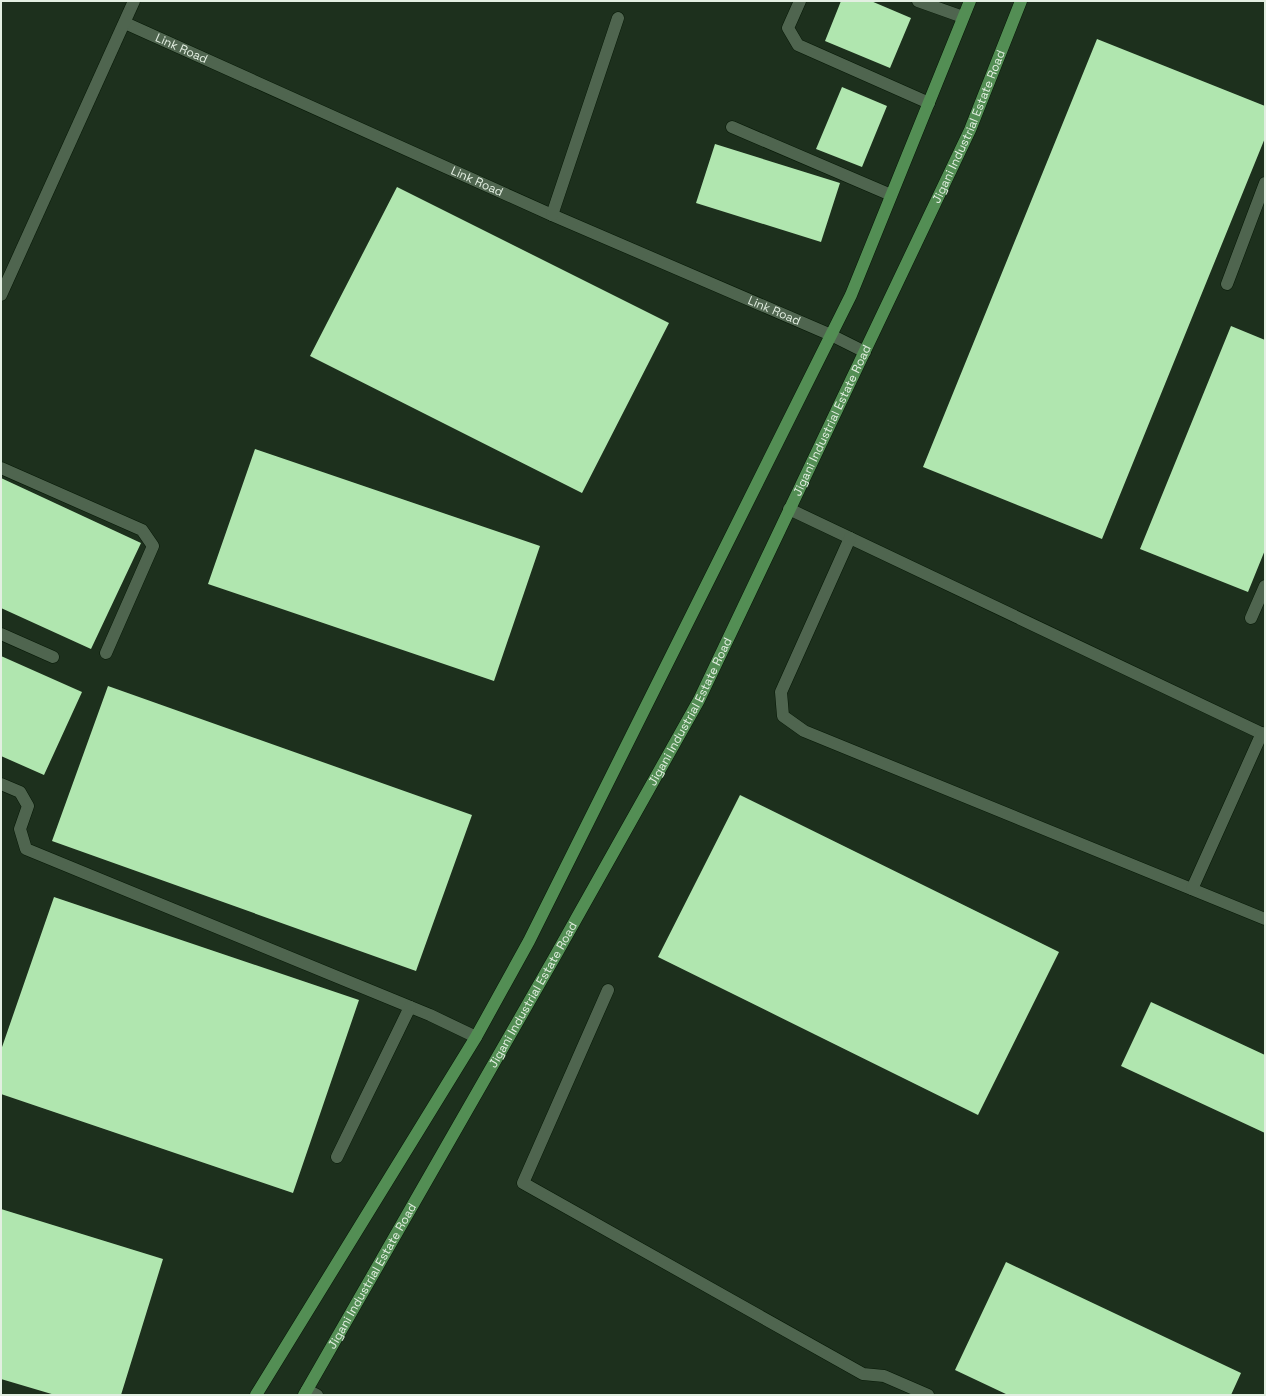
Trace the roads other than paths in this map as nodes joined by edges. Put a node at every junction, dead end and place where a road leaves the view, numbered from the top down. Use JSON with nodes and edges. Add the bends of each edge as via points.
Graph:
{"nodes":[{"id":1,"x":134,"y":1,"type":"edge"},
{"id":2,"x":800,"y":1,"type":"edge"},
{"id":3,"x":918,"y":1,"type":"edge"},
{"id":4,"x":970,"y":1,"type":"edge"},
{"id":5,"x":1021,"y":1,"type":"edge"},
{"id":6,"x":963,"y":17,"type":"junction"},
{"id":7,"x":618,"y":18,"type":"dead end"},
{"id":8,"x":125,"y":23,"type":"junction"},
{"id":9,"x":929,"y":103,"type":"junction"},
{"id":10,"x":732,"y":127,"type":"dead end"},
{"id":11,"x":1265,"y":183,"type":"edge"},
{"id":12,"x":891,"y":196,"type":"junction"},
{"id":13,"x":552,"y":215,"type":"junction"},
{"id":14,"x":1227,"y":284,"type":"dead end"},
{"id":15,"x":1,"y":296,"type":"edge"},
{"id":16,"x":830,"y":335,"type":"junction"},
{"id":17,"x":865,"y":352,"type":"junction"},
{"id":18,"x":1,"y":468,"type":"edge"},
{"id":19,"x":789,"y":510,"type":"junction"},
{"id":20,"x":850,"y":538,"type":"junction"},
{"id":21,"x":1265,"y":586,"type":"edge"},
{"id":22,"x":1251,"y":618,"type":"dead end"},
{"id":23,"x":1,"y":634,"type":"edge"},
{"id":24,"x":106,"y":653,"type":"dead end"},
{"id":25,"x":53,"y":657,"type":"dead end"},
{"id":26,"x":1263,"y":734,"type":"edge"},
{"id":27,"x":1,"y":784,"type":"edge"},
{"id":28,"x":1192,"y":889,"type":"junction"},
{"id":29,"x":1265,"y":919,"type":"edge"},
{"id":30,"x":608,"y":990,"type":"dead end"},
{"id":31,"x":410,"y":1007,"type":"junction"},
{"id":32,"x":476,"y":1037,"type":"junction"},
{"id":33,"x":336,"y":1157,"type":"dead end"},
{"id":34,"x":310,"y":1393,"type":"edge"},
{"id":35,"x":256,"y":1395,"type":"edge"},
{"id":36,"x":928,"y":1395,"type":"edge"}],
"edges":[{"from":1,"to":8,"type":"street"},
{"from":2,"to":9,"type":"street","via":[[788,28],[798,45]]},
{"from":3,"to":6,"type":"street"},
{"from":4,"to":6,"type":"main road"},
{"from":5,"to":17,"type":"main road","name":"Jigani Industrial Estate Road","via":[[970,130]]},
{"from":6,"to":9,"type":"main road"},
{"from":7,"to":13,"type":"street"},
{"from":8,"to":13,"type":"street","name":"Link Road"},
{"from":8,"to":15,"type":"street"},
{"from":9,"to":12,"type":"main road"},
{"from":10,"to":12,"type":"street"},
{"from":11,"to":14,"type":"street"},
{"from":12,"to":16,"type":"main road","via":[[851,295]]},
{"from":13,"to":16,"type":"street","name":"Link Road"},
{"from":16,"to":17,"type":"street","name":"Link Road"},
{"from":16,"to":32,"type":"main road","via":[[533,934]]},
{"from":17,"to":19,"type":"main road","name":"Jigani Industrial Estate Road"},
{"from":18,"to":24,"type":"street","via":[[142,530],[153,546]]},
{"from":19,"to":20,"type":"street"},
{"from":19,"to":34,"type":"main road","name":"Jigani Industrial Estate Road","via":[[699,700]]},
{"from":20,"to":26,"type":"street"},
{"from":20,"to":28,"type":"street","via":[[781,692],[783,716],[804,731]]},
{"from":21,"to":22,"type":"street"},
{"from":23,"to":25,"type":"street"},
{"from":26,"to":28,"type":"street"},
{"from":27,"to":31,"type":"street","via":[[20,792],[28,806],[20,829],[26,849]]},
{"from":28,"to":29,"type":"street"},
{"from":30,"to":36,"type":"street","via":[[523,1183],[863,1374],[884,1376]]},
{"from":31,"to":32,"type":"street"},
{"from":31,"to":33,"type":"street"},
{"from":32,"to":35,"type":"main road"}]}
